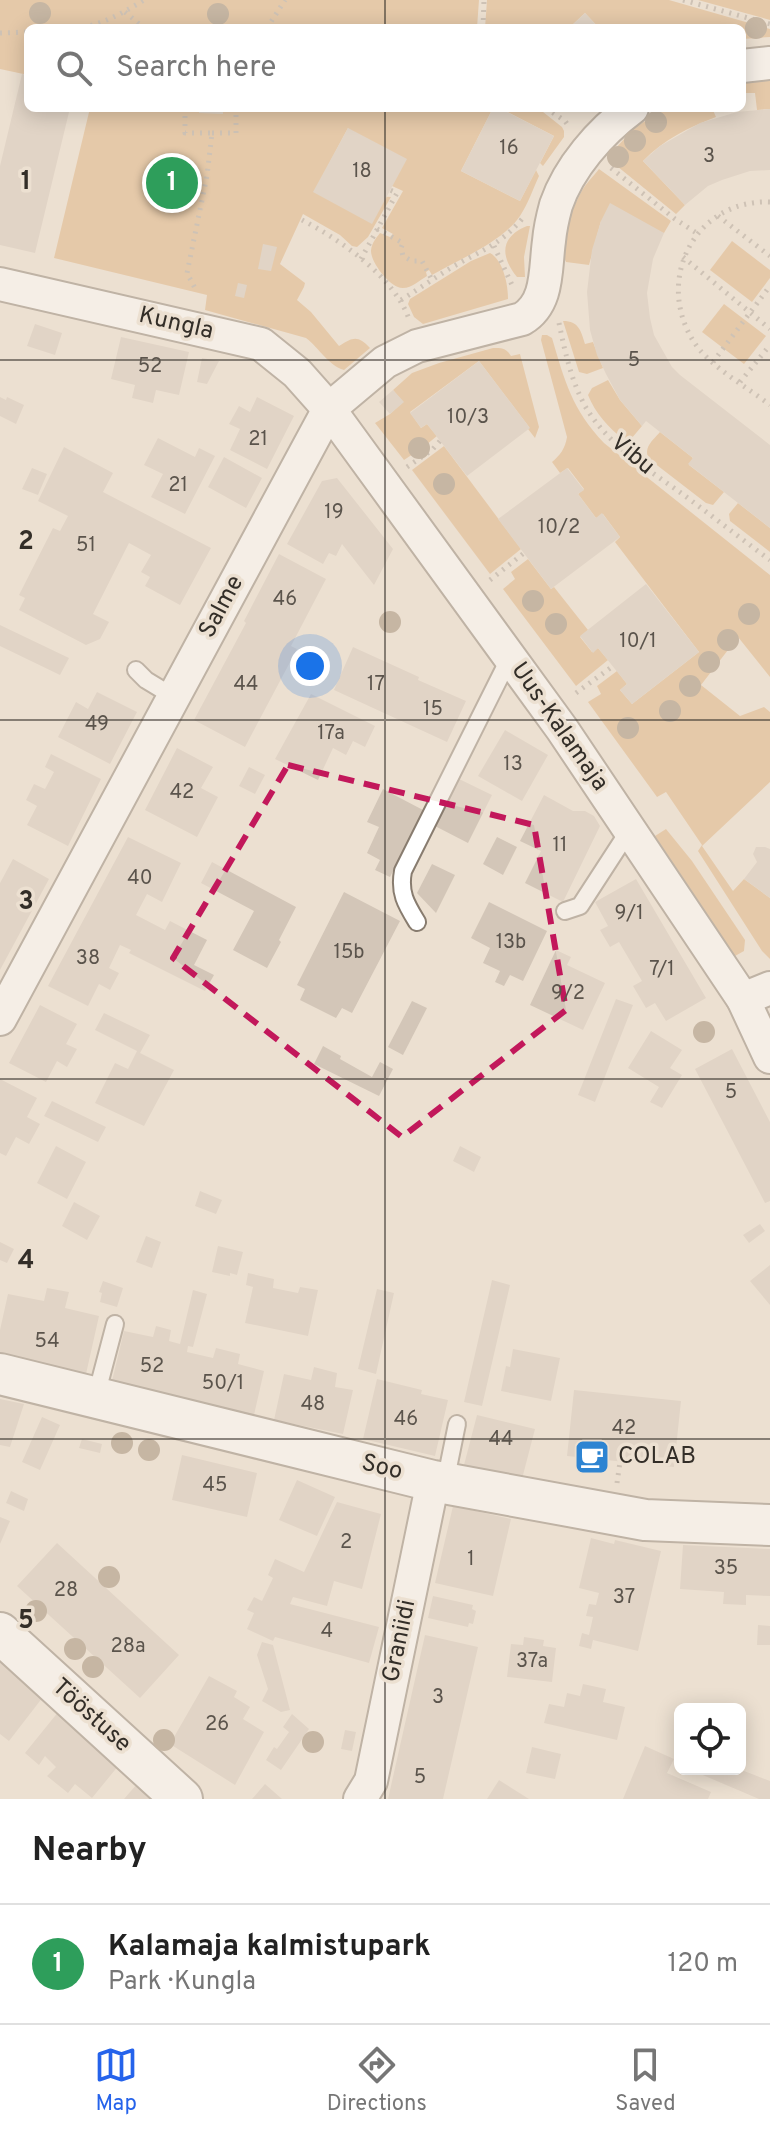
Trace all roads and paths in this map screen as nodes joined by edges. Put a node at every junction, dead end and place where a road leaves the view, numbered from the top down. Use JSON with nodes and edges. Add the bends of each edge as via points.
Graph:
{"nodes":[{"id":1,"x":144,"y":0,"type":"edge"},
{"id":2,"x":285,"y":0,"type":"edge"},
{"id":3,"x":484,"y":0,"type":"edge"},
{"id":4,"x":683,"y":0,"type":"edge"},
{"id":5,"x":125,"y":12,"type":"junction"},
{"id":6,"x":95,"y":24,"type":"edge"},
{"id":7,"x":139,"y":24,"type":"edge"},
{"id":8,"x":270,"y":24,"type":"edge"},
{"id":9,"x":483,"y":24,"type":"edge"},
{"id":10,"x":770,"y":24,"type":"edge"},
{"id":11,"x":24,"y":32,"type":"edge"},
{"id":12,"x":0,"y":33,"type":"edge"},
{"id":13,"x":770,"y":63,"type":"edge"},
{"id":14,"x":746,"y":66,"type":"edge"},
{"id":15,"x":185,"y":112,"type":"edge"},
{"id":16,"x":236,"y":112,"type":"edge"},
{"id":17,"x":628,"y":112,"type":"edge"},
{"id":18,"x":212,"y":133,"type":"junction"},
{"id":19,"x":588,"y":149,"type":"junction"},
{"id":20,"x":390,"y":190,"type":"dead end"},
{"id":21,"x":770,"y":202,"type":"edge"},
{"id":22,"x":718,"y":216,"type":"junction"},
{"id":23,"x":524,"y":217,"type":"dead end"},
{"id":24,"x":302,"y":220,"type":"dead end"},
{"id":25,"x":377,"y":229,"type":"junction"},
{"id":26,"x":698,"y":234,"type":"junction"},
{"id":27,"x":494,"y":246,"type":"junction"},
{"id":28,"x":770,"y":256,"type":"edge"},
{"id":29,"x":683,"y":257,"type":"junction"},
{"id":30,"x":361,"y":259,"type":"junction"},
{"id":31,"x":432,"y":280,"type":"junction"},
{"id":32,"x":0,"y":284,"type":"edge"},
{"id":33,"x":770,"y":286,"type":"edge"},
{"id":34,"x":197,"y":292,"type":"dead end"},
{"id":35,"x":539,"y":298,"type":"junction"},
{"id":36,"x":401,"y":300,"type":"junction"},
{"id":37,"x":750,"y":311,"type":"junction"},
{"id":38,"x":770,"y":329,"type":"edge"},
{"id":39,"x":413,"y":331,"type":"dead end"},
{"id":40,"x":770,"y":345,"type":"edge"},
{"id":41,"x":713,"y":362,"type":"junction"},
{"id":42,"x":740,"y":382,"type":"junction"},
{"id":43,"x":770,"y":404,"type":"edge"},
{"id":44,"x":329,"y":409,"type":"junction"},
{"id":45,"x":440,"y":441,"type":"dead end"},
{"id":46,"x":404,"y":469,"type":"dead end"},
{"id":47,"x":524,"y":553,"type":"dead end"},
{"id":48,"x":770,"y":560,"type":"edge"},
{"id":49,"x":490,"y":581,"type":"dead end"},
{"id":50,"x":510,"y":657,"type":"junction"},
{"id":51,"x":613,"y":666,"type":"dead end"},
{"id":52,"x":136,"y":670,"type":"dead end"},
{"id":53,"x":576,"y":693,"type":"dead end"},
{"id":54,"x":174,"y":697,"type":"junction"},
{"id":55,"x":630,"y":829,"type":"junction"},
{"id":56,"x":565,"y":911,"type":"dead end"},
{"id":57,"x":417,"y":922,"type":"dead end"},
{"id":58,"x":757,"y":993,"type":"edge"},
{"id":59,"x":0,"y":1019,"type":"edge"},
{"id":60,"x":770,"y":1057,"type":"edge"},
{"id":61,"x":115,"y":1324,"type":"dead end"},
{"id":62,"x":0,"y":1374,"type":"edge"},
{"id":63,"x":95,"y":1398,"type":"junction"},
{"id":64,"x":457,"y":1424,"type":"dead end"},
{"id":65,"x":439,"y":1482,"type":"junction"},
{"id":66,"x":770,"y":1525,"type":"edge"},
{"id":67,"x":0,"y":1633,"type":"edge"},
{"id":68,"x":182,"y":1799,"type":"edge"},
{"id":69,"x":360,"y":1799,"type":"edge"}],
"edges":[{"from":1,"to":5,"type":"path"},
{"from":2,"to":8,"type":"path"},
{"from":3,"to":9,"type":"path"},
{"from":4,"to":10,"type":"path"},
{"from":5,"to":6,"type":"path"},
{"from":5,"to":7,"type":"path"},
{"from":11,"to":12,"type":"path"},
{"from":13,"to":14,"type":"street"},
{"from":15,"to":18,"type":"path","via":[[185,133]]},
{"from":16,"to":18,"type":"path","via":[[236,133]]},
{"from":17,"to":19,"type":"street"},
{"from":18,"to":34,"type":"path","via":[[187,273]]},
{"from":19,"to":26,"type":"path"},
{"from":19,"to":35,"type":"street","via":[[557,204]]},
{"from":20,"to":25,"type":"path","via":[[397,193]]},
{"from":21,"to":22,"type":"path","via":[[740,205]]},
{"from":22,"to":26,"type":"path"},
{"from":22,"to":28,"type":"path"},
{"from":23,"to":27,"type":"path"},
{"from":24,"to":30,"type":"path"},
{"from":25,"to":30,"type":"path"},
{"from":25,"to":31,"type":"path","via":[[403,243],[403,256],[422,261]]},
{"from":26,"to":29,"type":"path"},
{"from":27,"to":31,"type":"path"},
{"from":27,"to":35,"type":"path","name":"Vibu","via":[[509,275]]},
{"from":29,"to":37,"type":"path"},
{"from":29,"to":41,"type":"path","via":[[679,308],[696,346]]},
{"from":30,"to":36,"type":"path"},
{"from":31,"to":36,"type":"path"},
{"from":32,"to":44,"type":"street","name":"Kungla","via":[[261,344]]},
{"from":33,"to":37,"type":"path"},
{"from":35,"to":44,"type":"street","name":"Salme","via":[[522,319],[417,346],[385,362]]},
{"from":35,"to":48,"type":"path","name":"Vibu","via":[[576,387],[601,429]]},
{"from":36,"to":39,"type":"path"},
{"from":37,"to":38,"type":"path"},
{"from":37,"to":41,"type":"path"},
{"from":40,"to":42,"type":"path"},
{"from":41,"to":42,"type":"path"},
{"from":42,"to":43,"type":"path"},
{"from":44,"to":50,"type":"street","name":"Uus-Kalamaja"},
{"from":44,"to":54,"type":"street","name":"Salme"},
{"from":45,"to":46,"type":"path"},
{"from":47,"to":49,"type":"path"},
{"from":50,"to":55,"type":"street","name":"Uus-Kalamaja"},
{"from":50,"to":57,"type":"lane","via":[[403,871],[400,884]]},
{"from":51,"to":53,"type":"path"},
{"from":52,"to":54,"type":"lane"},
{"from":54,"to":59,"type":"street","name":"Salme"},
{"from":55,"to":56,"type":"lane","via":[[580,906]]},
{"from":55,"to":58,"type":"street","name":"Uus-Kalamaja"},
{"from":58,"to":60,"type":"street","name":"Uus-Kalamaja"},
{"from":61,"to":63,"type":"lane"},
{"from":62,"to":63,"type":"street","name":"Soo"},
{"from":63,"to":65,"type":"street","name":"Soo"},
{"from":64,"to":65,"type":"lane"},
{"from":65,"to":66,"type":"street","name":"Soo","via":[[645,1520]]},
{"from":65,"to":69,"type":"street","name":"Graniidi","via":[[371,1781]]},
{"from":67,"to":68,"type":"street","name":"Tööstuse"}]}
